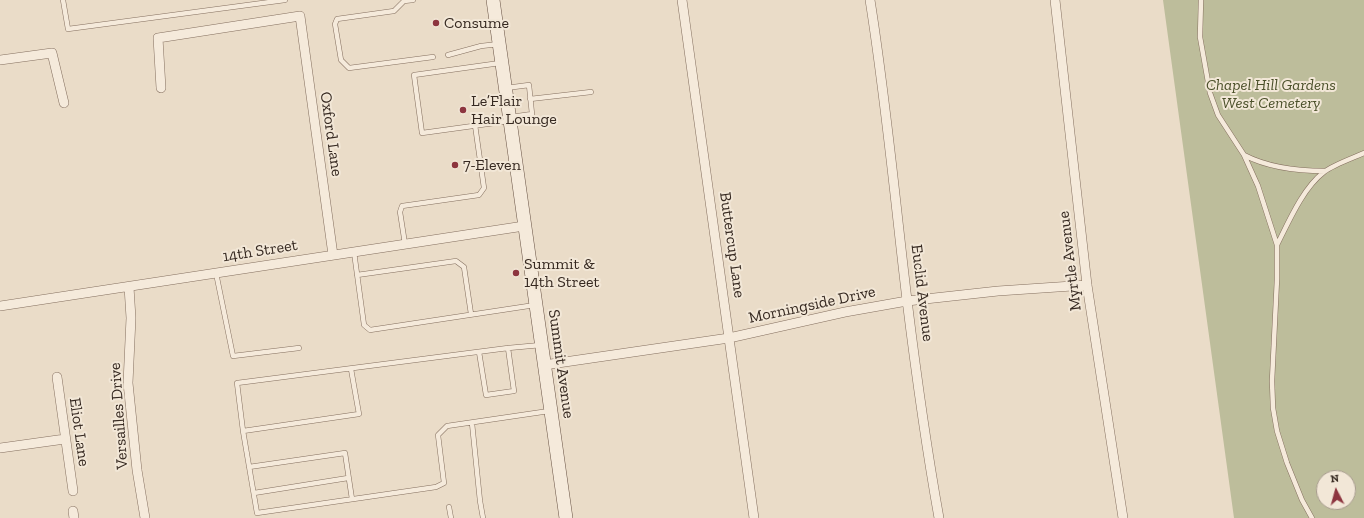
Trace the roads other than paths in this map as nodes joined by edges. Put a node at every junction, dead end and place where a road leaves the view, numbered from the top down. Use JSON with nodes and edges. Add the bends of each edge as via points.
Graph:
{"nodes":[{"id":1,"x":63,"y":0,"type":"edge"},
{"id":2,"x":285,"y":0,"type":"edge"},
{"id":3,"x":413,"y":0,"type":"edge"},
{"id":4,"x":493,"y":0,"type":"edge"},
{"id":5,"x":682,"y":0,"type":"edge"},
{"id":6,"x":870,"y":0,"type":"edge"},
{"id":7,"x":1055,"y":0,"type":"edge"},
{"id":8,"x":1201,"y":0,"type":"edge"},
{"id":9,"x":499,"y":44,"type":"junction"},
{"id":10,"x":448,"y":55,"type":"dead end"},
{"id":11,"x":433,"y":57,"type":"dead end"},
{"id":12,"x":0,"y":60,"type":"edge"},
{"id":13,"x":501,"y":63,"type":"junction"},
{"id":14,"x":161,"y":88,"type":"dead end"},
{"id":15,"x":505,"y":88,"type":"junction"},
{"id":16,"x":592,"y":92,"type":"dead end"},
{"id":17,"x":530,"y":99,"type":"junction"},
{"id":18,"x":64,"y":103,"type":"dead end"},
{"id":19,"x":509,"y":119,"type":"junction"},
{"id":20,"x":475,"y":126,"type":"junction"},
{"id":21,"x":1364,"y":153,"type":"edge"},
{"id":22,"x":1244,"y":155,"type":"junction"},
{"id":23,"x":1325,"y":171,"type":"junction"},
{"id":24,"x":524,"y":226,"type":"junction"},
{"id":25,"x":406,"y":244,"type":"junction"},
{"id":26,"x":1277,"y":245,"type":"junction"},
{"id":27,"x":354,"y":252,"type":"junction"},
{"id":28,"x":333,"y":256,"type":"junction"},
{"id":29,"x":216,"y":273,"type":"junction"},
{"id":30,"x":357,"y":275,"type":"junction"},
{"id":31,"x":1086,"y":285,"type":"junction"},
{"id":32,"x":129,"y":286,"type":"junction"},
{"id":33,"x":907,"y":301,"type":"junction"},
{"id":34,"x":535,"y":305,"type":"junction"},
{"id":35,"x":0,"y":306,"type":"edge"},
{"id":36,"x":471,"y":314,"type":"junction"},
{"id":37,"x":729,"y":338,"type":"junction"},
{"id":38,"x":541,"y":345,"type":"junction"},
{"id":39,"x":299,"y":348,"type":"dead end"},
{"id":40,"x":508,"y":348,"type":"junction"},
{"id":41,"x":479,"y":352,"type":"junction"},
{"id":42,"x":544,"y":365,"type":"junction"},
{"id":43,"x":351,"y":369,"type":"junction"},
{"id":44,"x":56,"y":377,"type":"dead end"},
{"id":45,"x":550,"y":411,"type":"junction"},
{"id":46,"x":472,"y":422,"type":"junction"},
{"id":47,"x":243,"y":431,"type":"junction"},
{"id":48,"x":65,"y":439,"type":"junction"},
{"id":49,"x":0,"y":448,"type":"edge"},
{"id":50,"x":249,"y":467,"type":"junction"},
{"id":51,"x":348,"y":478,"type":"junction"},
{"id":52,"x":73,"y":491,"type":"dead end"},
{"id":53,"x":254,"y":493,"type":"junction"},
{"id":54,"x":352,"y":499,"type":"junction"},
{"id":55,"x":449,"y":507,"type":"dead end"},
{"id":56,"x":144,"y":518,"type":"edge"},
{"id":57,"x":451,"y":518,"type":"edge"},
{"id":58,"x":483,"y":518,"type":"edge"},
{"id":59,"x":566,"y":518,"type":"edge"},
{"id":60,"x":754,"y":518,"type":"edge"},
{"id":61,"x":939,"y":518,"type":"edge"},
{"id":62,"x":1123,"y":518,"type":"edge"},
{"id":63,"x":1312,"y":518,"type":"edge"}],
"edges":[{"from":1,"to":2,"type":"lane","via":[[68,29]]},
{"from":3,"to":11,"type":"lane","via":[[404,2],[394,11],[337,19],[335,24],[341,60],[349,68]]},
{"from":4,"to":9,"type":"main road","name":"Summit Avenue"},
{"from":5,"to":37,"type":"street","name":"Buttercup Lane"},
{"from":6,"to":33,"type":"street","name":"Euclid Avenue","via":[[881,67]]},
{"from":7,"to":31,"type":"street","name":"Myrtle Avenue"},
{"from":8,"to":22,"type":"lane","via":[[1200,37],[1210,93],[1218,115]]},
{"from":9,"to":10,"type":"lane"},
{"from":9,"to":13,"type":"main road","name":"Summit Avenue"},
{"from":12,"to":18,"type":"street","via":[[52,53]]},
{"from":13,"to":15,"type":"main road","name":"Summit Avenue"},
{"from":13,"to":20,"type":"lane","via":[[414,75],[422,133]]},
{"from":14,"to":28,"type":"street","name":"Oxford Lane","via":[[158,38],[300,16]]},
{"from":15,"to":17,"type":"lane","via":[[529,85]]},
{"from":15,"to":19,"type":"main road","name":"Summit Avenue"},
{"from":16,"to":17,"type":"lane"},
{"from":17,"to":19,"type":"lane","via":[[532,114]]},
{"from":19,"to":20,"type":"lane"},
{"from":19,"to":24,"type":"main road","name":"Summit Avenue"},
{"from":20,"to":25,"type":"lane","via":[[484,188],[479,195],[402,206],[400,212]]},
{"from":21,"to":23,"type":"lane"},
{"from":22,"to":23,"type":"lane","via":[[1259,163],[1282,168]]},
{"from":22,"to":26,"type":"lane","via":[[1258,186]]},
{"from":23,"to":26,"type":"lane","via":[[1312,184],[1288,221]]},
{"from":24,"to":25,"type":"street","name":"14th Street"},
{"from":24,"to":34,"type":"main road","name":"Summit Avenue"},
{"from":25,"to":27,"type":"street","name":"14th Street"},
{"from":26,"to":63,"type":"lane","via":[[1273,408],[1287,463]]},
{"from":27,"to":28,"type":"street","name":"14th Street"},
{"from":27,"to":30,"type":"lane"},
{"from":28,"to":29,"type":"street","name":"14th Street"},
{"from":29,"to":32,"type":"street","name":"14th Street"},
{"from":29,"to":39,"type":"lane","via":[[232,356]]},
{"from":30,"to":36,"type":"lane","via":[[456,261],[464,266]]},
{"from":30,"to":36,"type":"lane","via":[[364,325],[370,330]]},
{"from":31,"to":33,"type":"street","name":"Morningside Drive"},
{"from":31,"to":62,"type":"street","name":"Myrtle Avenue"},
{"from":32,"to":35,"type":"street","name":"14th Street"},
{"from":32,"to":56,"type":"street","name":"Versailles Drive","via":[[131,318],[128,383]]},
{"from":33,"to":37,"type":"street","name":"Morningside Drive"},
{"from":33,"to":61,"type":"street","name":"Euclid Avenue"},
{"from":34,"to":36,"type":"lane"},
{"from":34,"to":38,"type":"main road","name":"Summit Avenue"},
{"from":37,"to":42,"type":"street","name":"Morningside Drive"},
{"from":37,"to":60,"type":"street","name":"Buttercup Lane"},
{"from":38,"to":40,"type":"lane"},
{"from":38,"to":42,"type":"main road","name":"Summit Avenue"},
{"from":40,"to":41,"type":"lane"},
{"from":40,"to":41,"type":"lane","via":[[514,392],[486,395]]},
{"from":41,"to":43,"type":"lane"},
{"from":42,"to":45,"type":"main road","name":"Summit Avenue"},
{"from":43,"to":47,"type":"lane","via":[[359,414]]},
{"from":43,"to":47,"type":"lane","via":[[237,383]]},
{"from":44,"to":48,"type":"street","name":"Eliot Lane"},
{"from":45,"to":46,"type":"lane"},
{"from":45,"to":59,"type":"main road","name":"Summit Avenue"},
{"from":46,"to":54,"type":"lane","via":[[447,426],[438,435],[444,483],[436,487]]},
{"from":46,"to":58,"type":"lane"},
{"from":47,"to":50,"type":"lane"},
{"from":48,"to":49,"type":"street"},
{"from":48,"to":52,"type":"street","name":"Eliot Lane"},
{"from":50,"to":51,"type":"lane","via":[[344,453]]},
{"from":50,"to":53,"type":"lane"},
{"from":51,"to":53,"type":"lane"},
{"from":51,"to":54,"type":"lane"},
{"from":53,"to":54,"type":"lane","via":[[257,513]]},
{"from":55,"to":57,"type":"lane"}]}
